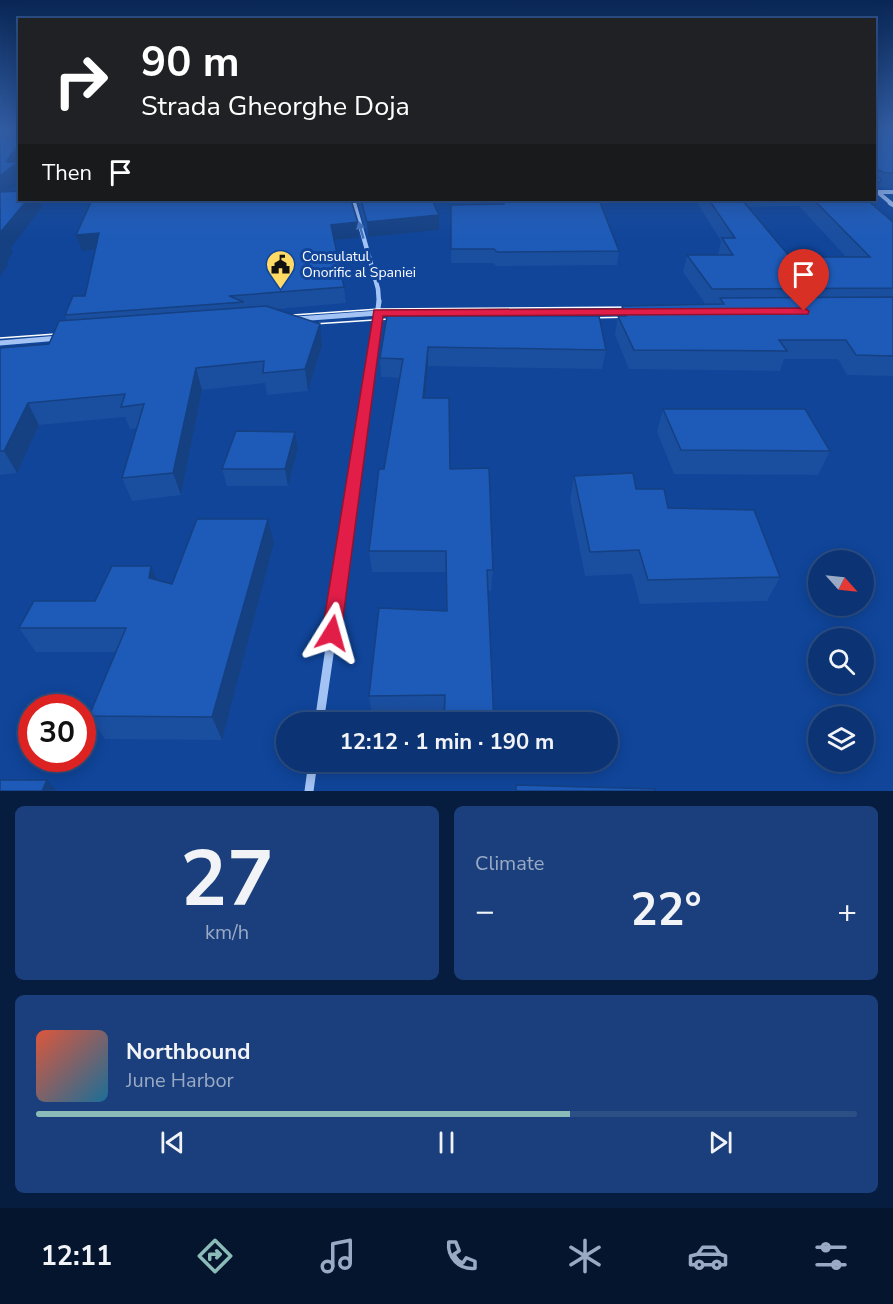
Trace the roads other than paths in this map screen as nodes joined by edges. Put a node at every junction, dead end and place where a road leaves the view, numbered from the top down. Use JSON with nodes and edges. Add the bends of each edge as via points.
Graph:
{"nodes":[{"id":1,"x":876,"y":190,"type":"edge"},
{"id":2,"x":893,"y":192,"type":"edge"},
{"id":3,"x":353,"y":201,"type":"edge"},
{"id":4,"x":893,"y":205,"type":"edge"},
{"id":5,"x":637,"y":312,"type":"edge"},
{"id":6,"x":378,"y":313,"type":"junction"},
{"id":7,"x":296,"y":319,"type":"edge"},
{"id":8,"x":71,"y":338,"type":"edge"},
{"id":9,"x":0,"y":343,"type":"edge"},
{"id":10,"x":321,"y":712,"type":"edge"},
{"id":11,"x":312,"y":772,"type":"edge"},
{"id":12,"x":309,"y":791,"type":"edge"}],
"edges":[{"from":1,"to":2,"type":"street"},
{"from":1,"to":4,"type":"street"},
{"from":6,"to":3,"type":"street","one_way":true,"via":[[378,289]]},
{"from":5,"to":6,"type":"street"},
{"from":6,"to":7,"type":"street"},
{"from":6,"to":10,"type":"street"},
{"from":8,"to":9,"type":"street"},
{"from":11,"to":12,"type":"street"}]}
